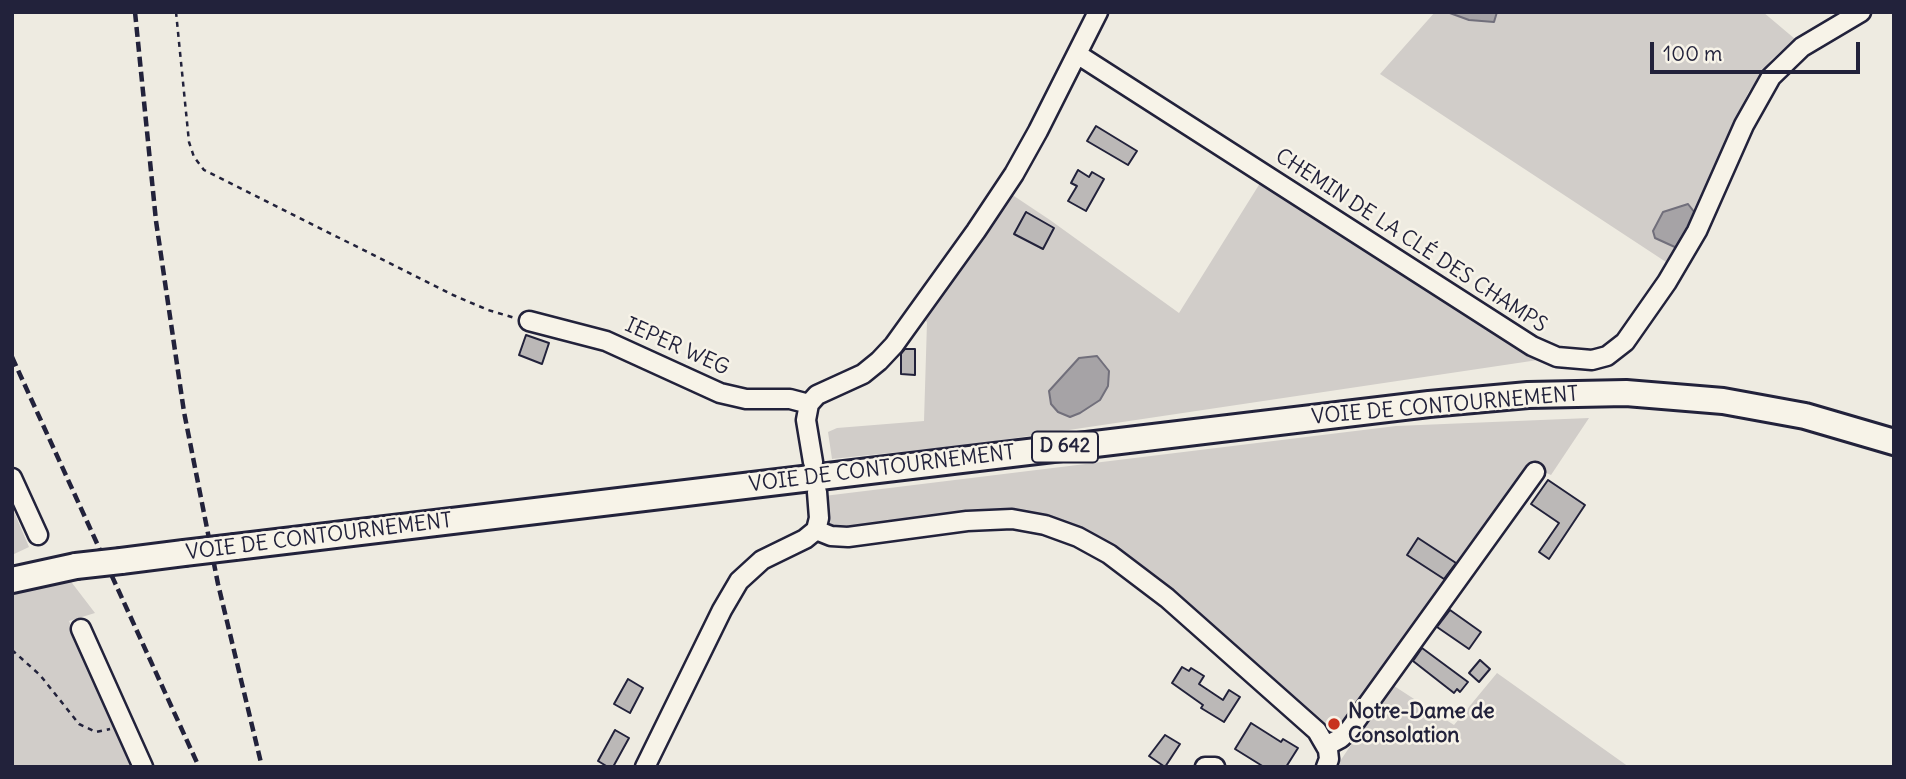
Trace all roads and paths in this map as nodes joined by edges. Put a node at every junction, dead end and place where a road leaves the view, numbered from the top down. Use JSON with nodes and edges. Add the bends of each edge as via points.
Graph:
{"nodes":[{"id":1,"x":176,"y":12,"type":"edge"},
{"id":2,"x":1098,"y":12,"type":"edge"},
{"id":3,"x":1861,"y":12,"type":"edge"},
{"id":4,"x":1077,"y":54,"type":"junction"},
{"id":5,"x":528,"y":321,"type":"joint"},
{"id":6,"x":808,"y":404,"type":"junction"},
{"id":7,"x":1894,"y":442,"type":"edge"},
{"id":8,"x":813,"y":462,"type":"dead end"},
{"id":9,"x":1535,"y":472,"type":"dead end"},
{"id":10,"x":12,"y":478,"type":"edge"},
{"id":11,"x":817,"y":492,"type":"dead end"},
{"id":12,"x":816,"y":530,"type":"junction"},
{"id":13,"x":38,"y":535,"type":"dead end"},
{"id":14,"x":76,"y":566,"type":"junction"},
{"id":15,"x":12,"y":567,"type":"edge"},
{"id":16,"x":12,"y":580,"type":"edge"},
{"id":17,"x":81,"y":629,"type":"dead end"},
{"id":18,"x":12,"y":650,"type":"edge"},
{"id":19,"x":124,"y":725,"type":"junction"},
{"id":20,"x":1326,"y":746,"type":"junction"},
{"id":21,"x":144,"y":767,"type":"edge"},
{"id":22,"x":645,"y":767,"type":"edge"},
{"id":23,"x":1205,"y":767,"type":"edge"},
{"id":24,"x":1215,"y":767,"type":"edge"},
{"id":25,"x":1326,"y":767,"type":"edge"}],
"edges":[{"from":1,"to":5,"type":"path","via":[[189,142],[204,170],[453,295]]},
{"from":2,"to":4,"type":"street"},
{"from":3,"to":4,"type":"street","name":"CHEMIN DE LA CLÉ DES CHAMPS","via":[[1802,47],[1771,77],[1675,270],[1625,342],[1607,356],[1592,360],[1557,357],[1532,346]]},
{"from":4,"to":6,"type":"street","via":[[1010,180],[894,345],[870,369]]},
{"from":5,"to":6,"type":"street","name":"IEPER WEG","via":[[606,341],[720,393]]},
{"from":6,"to":8,"type":"street"},
{"from":7,"to":14,"type":"highway","name":"VOIE DE CONTOURNEMENT","number":"D 642","bridge":true,"via":[[1805,416],[1723,401],[1626,393],[1528,395]]},
{"from":9,"to":20,"type":"street","via":[[1350,729]]},
{"from":10,"to":13,"type":"street"},
{"from":11,"to":12,"type":"street"},
{"from":12,"to":20,"type":"street","via":[[848,537],[1001,519],[1067,532],[1109,554],[1167,598],[1317,731]]},
{"from":12,"to":22,"type":"street","via":[[762,560],[739,582]]},
{"from":14,"to":15,"type":"highway","name":"VOIE DE CONTOURNEMENT"},
{"from":14,"to":16,"type":"highway","name":"VOIE DE CONTOURNEMENT"},
{"from":17,"to":19,"type":"street"},
{"from":18,"to":19,"type":"path","via":[[40,674],[79,724],[96,732]]},
{"from":19,"to":21,"type":"street"},
{"from":20,"to":25,"type":"street"},
{"from":23,"to":24,"type":"street"}]}
